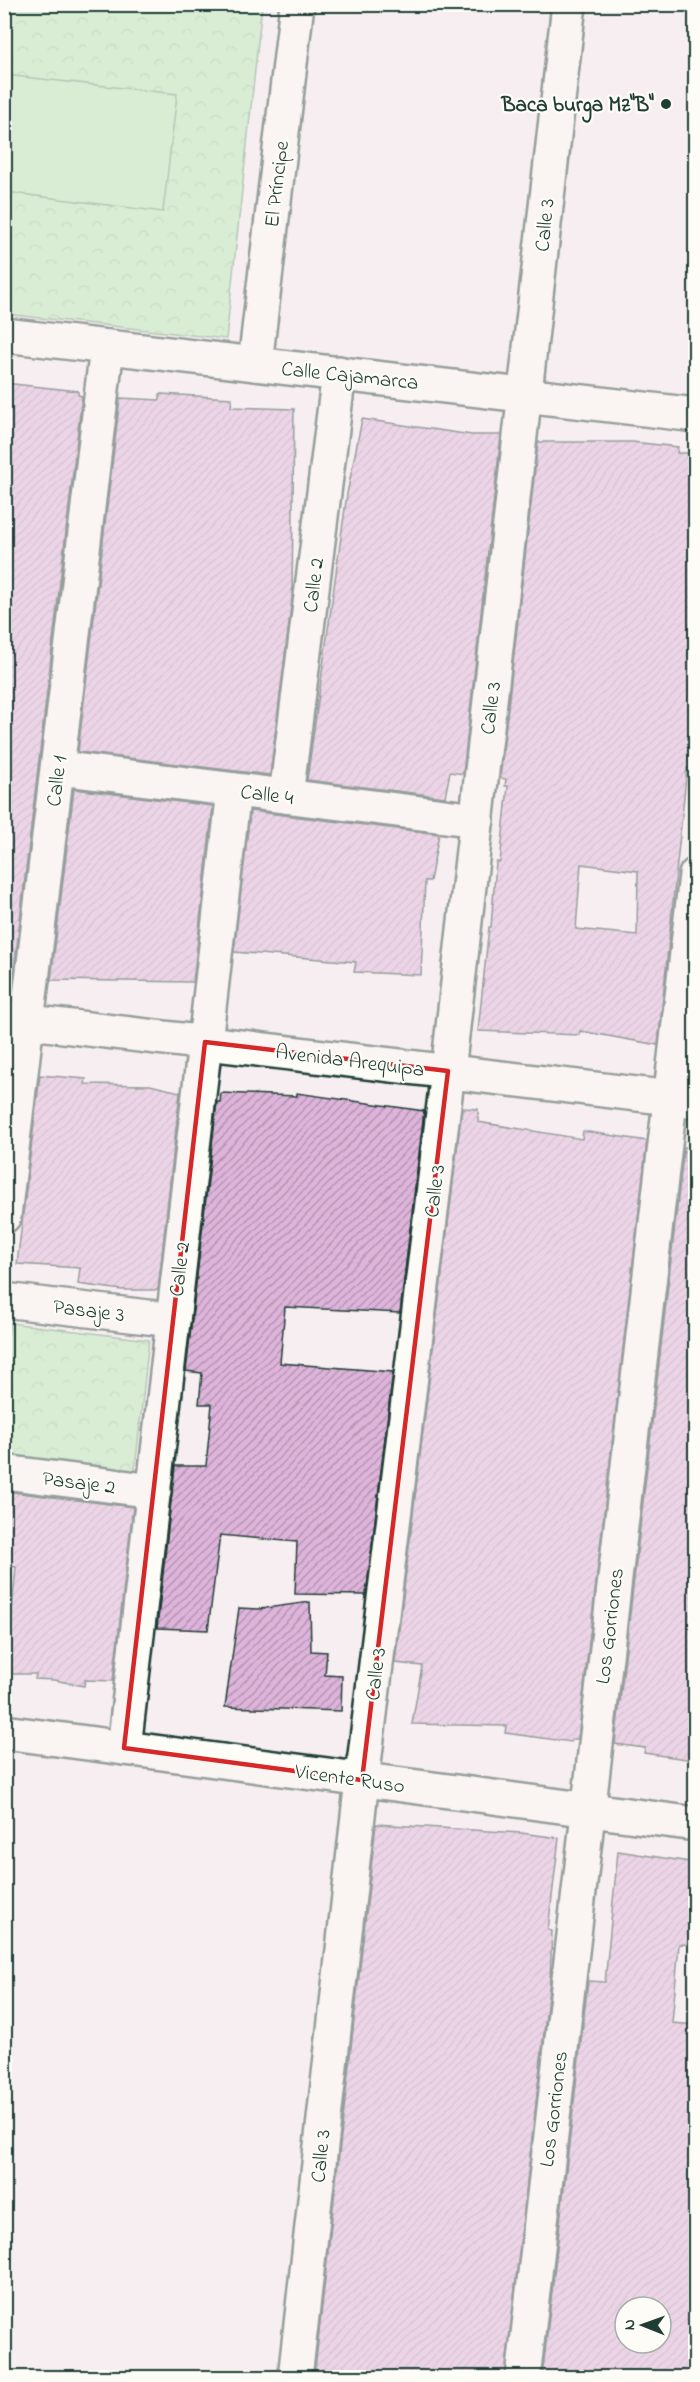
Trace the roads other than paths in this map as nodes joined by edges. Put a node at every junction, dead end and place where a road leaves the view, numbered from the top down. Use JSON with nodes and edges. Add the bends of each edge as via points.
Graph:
{"nodes":[{"id":1,"x":297,"y":4,"type":"edge"},
{"id":2,"x":569,"y":4,"type":"edge"},
{"id":3,"x":4,"y":335,"type":"edge"},
{"id":4,"x":107,"y":347,"type":"junction"},
{"id":5,"x":255,"y":364,"type":"junction"},
{"id":6,"x":339,"y":373,"type":"junction"},
{"id":7,"x":525,"y":395,"type":"junction"},
{"id":8,"x":696,"y":415,"type":"edge"},
{"id":9,"x":58,"y":768,"type":"junction"},
{"id":10,"x":234,"y":790,"type":"junction"},
{"id":11,"x":286,"y":796,"type":"junction"},
{"id":12,"x":477,"y":820,"type":"junction"},
{"id":13,"x":696,"y":875,"type":"edge"},
{"id":14,"x":16,"y":1020,"type":"edge"},
{"id":15,"x":205,"y":1042,"type":"junction"},
{"id":16,"x":448,"y":1071,"type":"junction"},
{"id":17,"x":683,"y":1099,"type":"edge"},
{"id":18,"x":4,"y":1216,"type":"edge"},
{"id":19,"x":4,"y":1300,"type":"edge"},
{"id":20,"x":173,"y":1320,"type":"junction"},
{"id":21,"x":4,"y":1472,"type":"edge"},
{"id":22,"x":154,"y":1491,"type":"junction"},
{"id":23,"x":4,"y":1732,"type":"edge"},
{"id":24,"x":124,"y":1748,"type":"junction"},
{"id":25,"x":362,"y":1780,"type":"junction"},
{"id":26,"x":588,"y":1810,"type":"junction"},
{"id":27,"x":696,"y":1824,"type":"edge"},
{"id":28,"x":296,"y":2378,"type":"edge"},
{"id":29,"x":523,"y":2378,"type":"edge"}],
"edges":[{"from":1,"to":5,"type":"street","name":"El Príncipe"},
{"from":2,"to":7,"type":"street","name":"Calle 3"},
{"from":3,"to":4,"type":"street","name":"Calle Cajamarca"},
{"from":4,"to":5,"type":"street","name":"Calle Cajamarca"},
{"from":4,"to":9,"type":"street","name":"Calle 1"},
{"from":5,"to":6,"type":"street","name":"Calle Cajamarca"},
{"from":6,"to":7,"type":"street","name":"Calle Cajamarca"},
{"from":6,"to":11,"type":"street","name":"Calle 2"},
{"from":7,"to":8,"type":"street","name":"Calle Cajamarca"},
{"from":7,"to":12,"type":"street","name":"Calle 3"},
{"from":9,"to":10,"type":"street","name":"Calle 4"},
{"from":9,"to":14,"type":"street","name":"Calle 1"},
{"from":10,"to":11,"type":"street","name":"Calle 4"},
{"from":10,"to":15,"type":"street","name":"Calle 2"},
{"from":11,"to":12,"type":"street","name":"Calle 4"},
{"from":12,"to":16,"type":"street","name":"Calle 3"},
{"from":13,"to":17,"type":"street","name":"Los Gorriones"},
{"from":14,"to":15,"type":"street","name":"Avenida Arequipa"},
{"from":14,"to":18,"type":"street","name":"Calle 1"},
{"from":15,"to":16,"type":"street","name":"Avenida Arequipa"},
{"from":15,"to":20,"type":"street","name":"Calle 2"},
{"from":16,"to":17,"type":"street","name":"Avenida Arequipa"},
{"from":16,"to":25,"type":"street","name":"Calle 3"},
{"from":17,"to":26,"type":"street","name":"Los Gorriones"},
{"from":19,"to":20,"type":"street","name":"Pasaje 3"},
{"from":20,"to":22,"type":"street","name":"Calle 2"},
{"from":21,"to":22,"type":"street","name":"Pasaje 2"},
{"from":22,"to":24,"type":"street","name":"Calle 2"},
{"from":23,"to":24,"type":"street","name":"Vicente Ruso"},
{"from":24,"to":25,"type":"street","name":"Vicente Ruso"},
{"from":25,"to":26,"type":"street","name":"Vicente Ruso"},
{"from":25,"to":28,"type":"street","name":"Calle 3"},
{"from":26,"to":27,"type":"street","name":"Vicente Ruso"},
{"from":26,"to":29,"type":"street","name":"Los Gorriones"}]}
